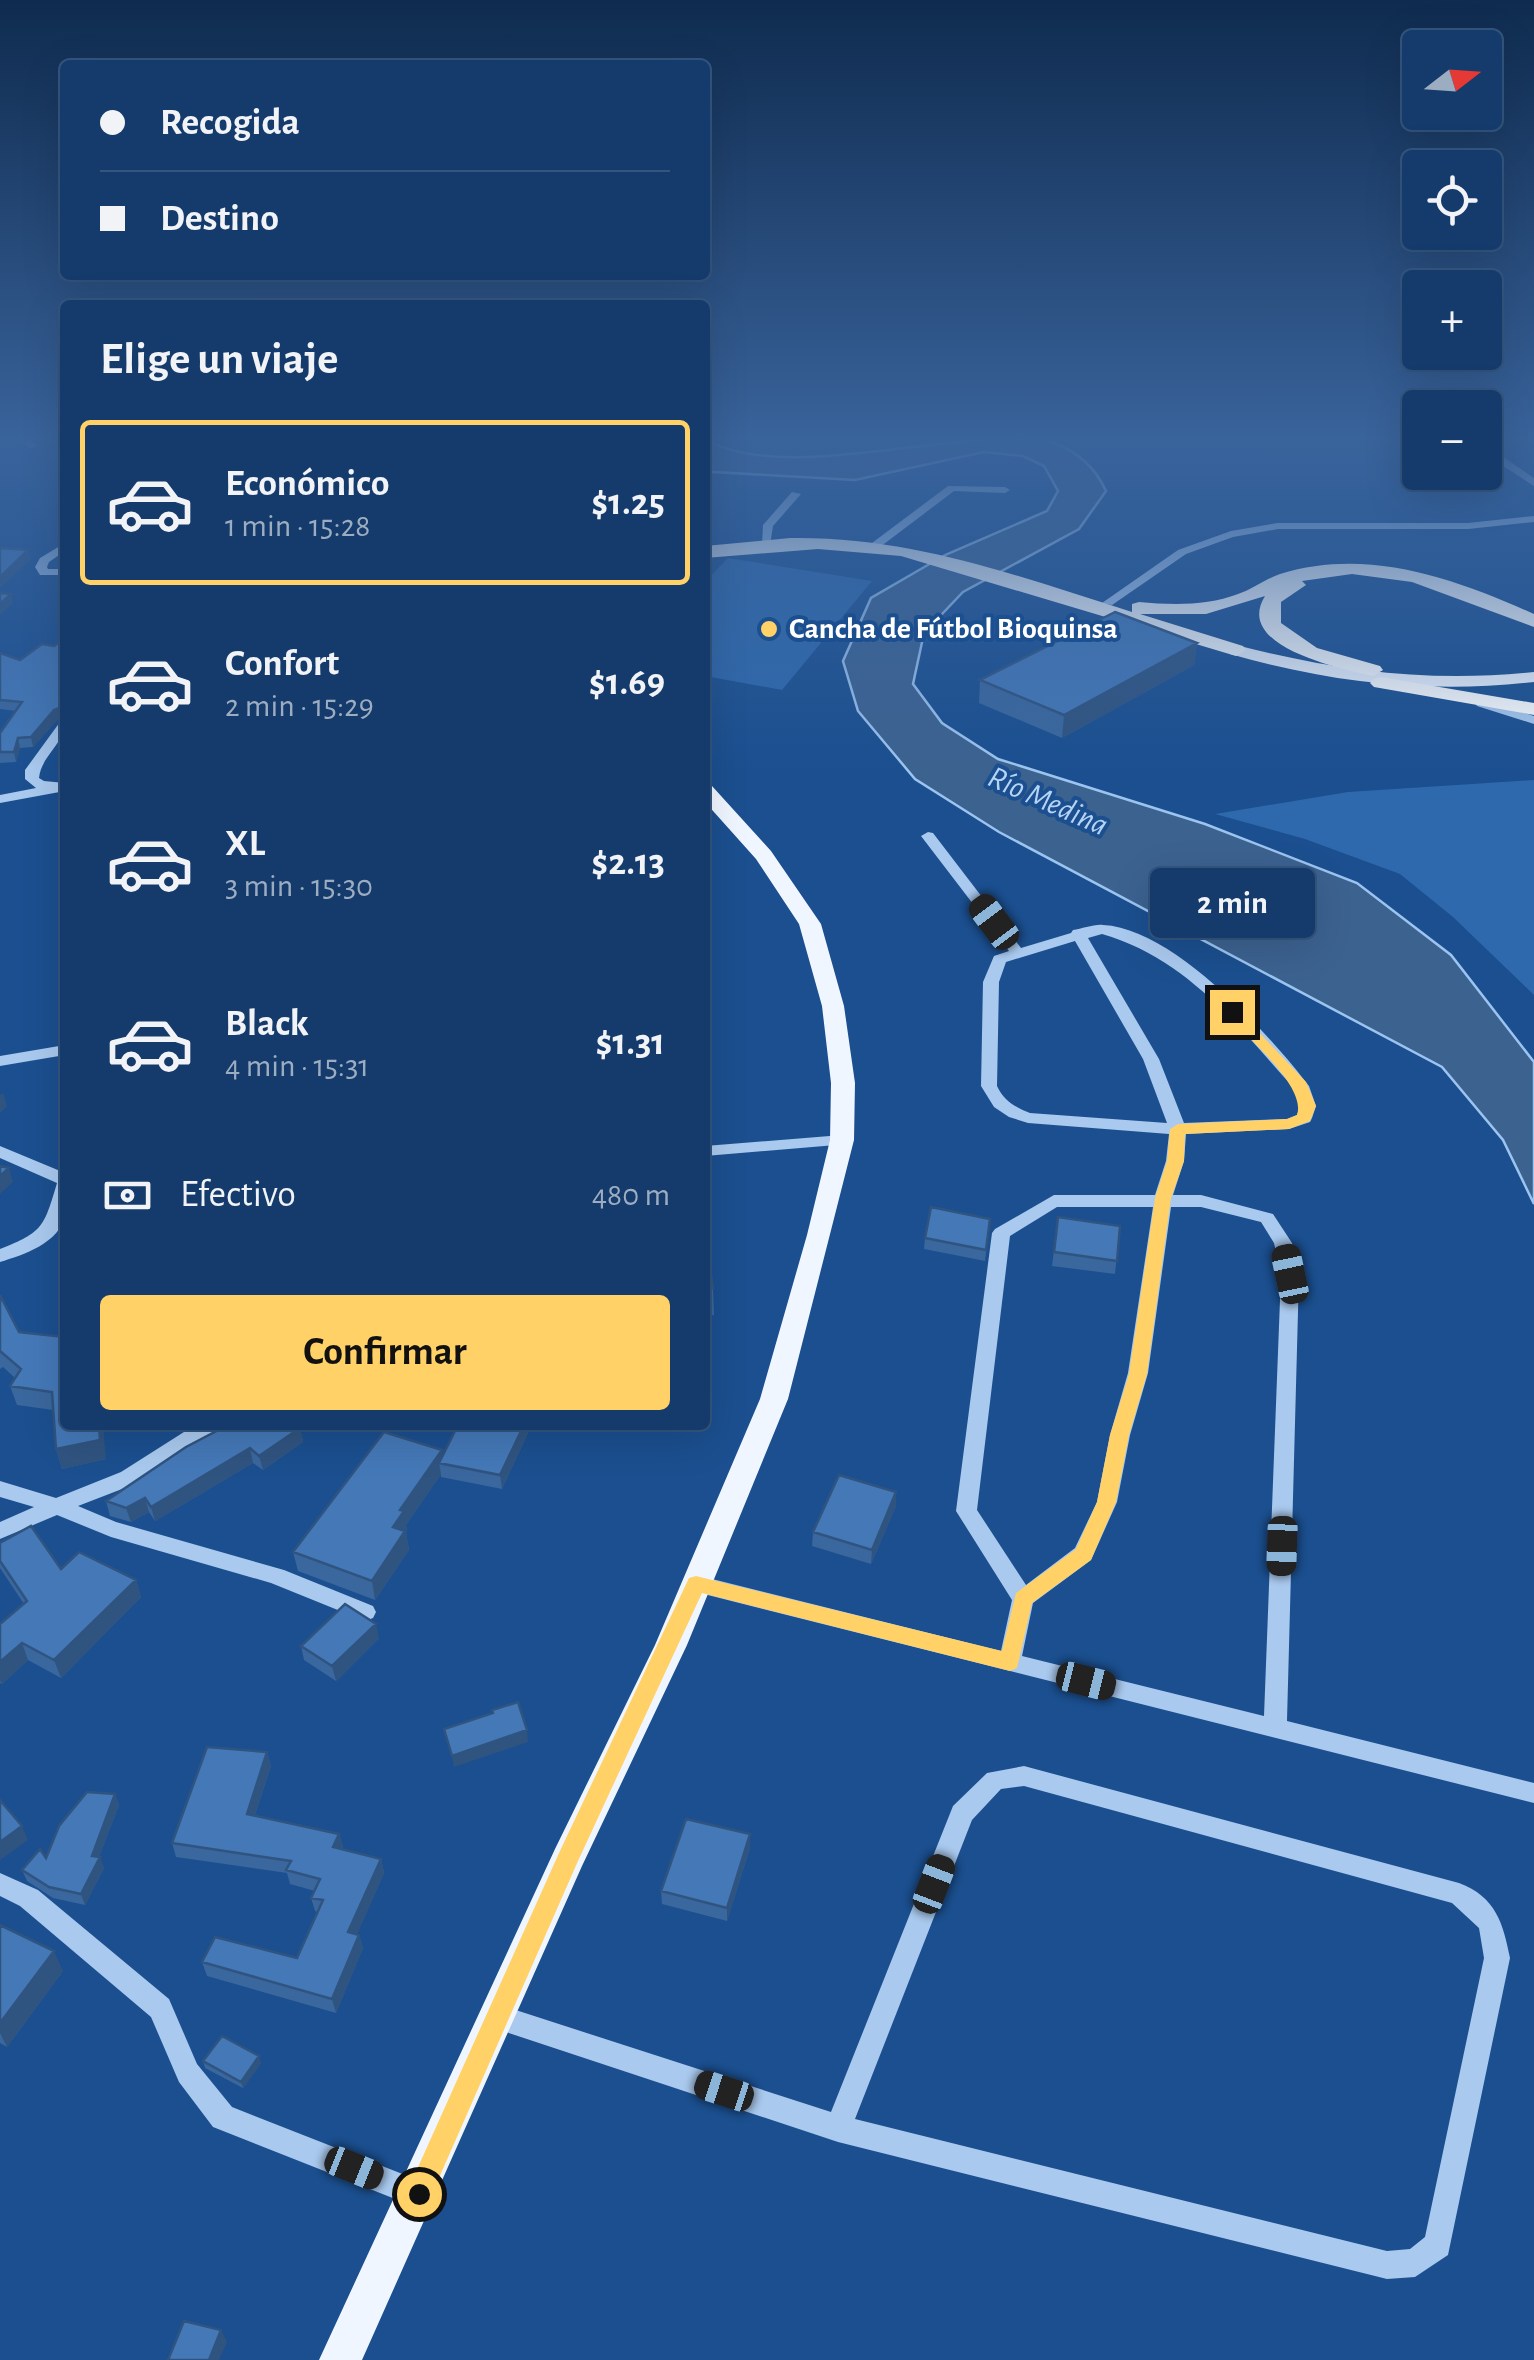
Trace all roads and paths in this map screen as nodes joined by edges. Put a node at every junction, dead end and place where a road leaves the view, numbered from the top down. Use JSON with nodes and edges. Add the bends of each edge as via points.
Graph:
{"nodes":[{"id":1,"x":60,"y":549,"type":"edge"},
{"id":2,"x":896,"y":549,"type":"edge"},
{"id":3,"x":1190,"y":549,"type":"edge"},
{"id":4,"x":60,"y":572,"type":"edge"},
{"id":5,"x":1040,"y":589,"type":"junction"},
{"id":6,"x":1108,"y":603,"type":"junction"},
{"id":7,"x":1534,"y":621,"type":"edge"},
{"id":8,"x":1534,"y":630,"type":"edge"},
{"id":9,"x":1236,"y":650,"type":"joint"},
{"id":10,"x":1534,"y":664,"type":"edge"},
{"id":11,"x":1377,"y":676,"type":"junction"},
{"id":12,"x":1534,"y":677,"type":"edge"},
{"id":13,"x":1466,"y":698,"type":"junction"},
{"id":14,"x":1534,"y":709,"type":"edge"},
{"id":15,"x":1534,"y":720,"type":"edge"},
{"id":16,"x":60,"y":733,"type":"edge"},
{"id":17,"x":60,"y":788,"type":"edge"},
{"id":18,"x":710,"y":795,"type":"edge"},
{"id":19,"x":0,"y":799,"type":"edge"},
{"id":20,"x":928,"y":836,"type":"dead end"},
{"id":21,"x":1078,"y":933,"type":"junction"},
{"id":22,"x":1016,"y":951,"type":"junction"},
{"id":23,"x":60,"y":1051,"type":"edge"},
{"id":24,"x":0,"y":1061,"type":"edge"},
{"id":25,"x":1178,"y":1129,"type":"junction"},
{"id":26,"x":842,"y":1140,"type":"junction"},
{"id":27,"x":0,"y":1150,"type":"edge"},
{"id":28,"x":710,"y":1151,"type":"edge"},
{"id":29,"x":60,"y":1180,"type":"edge"},
{"id":30,"x":1163,"y":1198,"type":"junction"},
{"id":31,"x":60,"y":1208,"type":"edge"},
{"id":32,"x":0,"y":1256,"type":"edge"},
{"id":33,"x":202,"y":1430,"type":"edge"},
{"id":34,"x":0,"y":1489,"type":"edge"},
{"id":35,"x":57,"y":1506,"type":"junction"},
{"id":36,"x":0,"y":1531,"type":"edge"},
{"id":37,"x":696,"y":1584,"type":"junction"},
{"id":38,"x":1023,"y":1598,"type":"junction"},
{"id":39,"x":365,"y":1612,"type":"edge"},
{"id":40,"x":1010,"y":1662,"type":"junction"},
{"id":41,"x":1275,"y":1728,"type":"junction"},
{"id":42,"x":1534,"y":1793,"type":"edge"},
{"id":43,"x":0,"y":1884,"type":"edge"},
{"id":44,"x":497,"y":2017,"type":"junction"},
{"id":45,"x":838,"y":2128,"type":"junction"},
{"id":46,"x":419,"y":2194,"type":"junction"},
{"id":47,"x":340,"y":2360,"type":"edge"}],
"edges":[{"from":1,"to":4,"type":"street","via":[[41,568]]},
{"from":2,"to":5,"type":"highway"},
{"from":3,"to":6,"type":"street"},
{"from":5,"to":6,"type":"highway"},
{"from":5,"to":9,"type":"highway"},
{"from":6,"to":7,"type":"highway","via":[[1210,607],[1248,598],[1284,579],[1350,568],[1422,576]]},
{"from":8,"to":11,"type":"highway","via":[[1396,579],[1336,576],[1274,597],[1271,622],[1283,636]]},
{"from":9,"to":11,"type":"main road","via":[[1316,672]]},
{"from":10,"to":11,"type":"main road"},
{"from":11,"to":12,"type":"main road","via":[[1444,685]]},
{"from":11,"to":13,"type":"highway"},
{"from":13,"to":14,"type":"highway"},
{"from":13,"to":15,"type":"street"},
{"from":16,"to":17,"type":"street","via":[[32,779]]},
{"from":17,"to":19,"type":"street"},
{"from":18,"to":26,"type":"main road","via":[[764,854],[810,924],[840,1040]]},
{"from":20,"to":22,"type":"street"},
{"from":21,"to":22,"type":"street"},
{"from":21,"to":25,"type":"street","via":[[1151,1059]]},
{"from":21,"to":25,"type":"street","via":[[1130,934],[1186,963],[1301,1086],[1308,1106],[1304,1118],[1289,1124]]},
{"from":22,"to":25,"type":"street","via":[[999,959],[991,982],[989,1086],[995,1100],[1028,1118]]},
{"from":23,"to":24,"type":"street"},
{"from":25,"to":30,"type":"street"},
{"from":26,"to":28,"type":"street"},
{"from":26,"to":37,"type":"main road","via":[[774,1399]]},
{"from":27,"to":29,"type":"street"},
{"from":30,"to":38,"type":"street","via":[[1138,1374],[1107,1502],[1084,1554]]},
{"from":30,"to":38,"type":"street","via":[[1054,1201],[1001,1234],[966,1511]]},
{"from":30,"to":41,"type":"street","via":[[1267,1218],[1277,1228],[1290,1274]]},
{"from":31,"to":32,"type":"street","via":[[51,1232]]},
{"from":33,"to":35,"type":"street","via":[[128,1478]]},
{"from":34,"to":35,"type":"street"},
{"from":35,"to":36,"type":"street"},
{"from":35,"to":39,"type":"street","via":[[111,1529],[276,1576]]},
{"from":37,"to":40,"type":"street"},
{"from":37,"to":44,"type":"main road"},
{"from":38,"to":40,"type":"street"},
{"from":40,"to":41,"type":"street"},
{"from":41,"to":42,"type":"street"},
{"from":43,"to":46,"type":"street","via":[[29,1898],[160,2008],[188,2073],[223,2116]]},
{"from":44,"to":45,"type":"street"},
{"from":44,"to":46,"type":"main road"},
{"from":45,"to":45,"type":"street","via":[[962,1814],[995,1780],[1024,1776],[1459,1894],[1490,1922],[1497,1958],[1438,2245],[1415,2264],[1387,2265]]},
{"from":46,"to":47,"type":"main road"}]}
